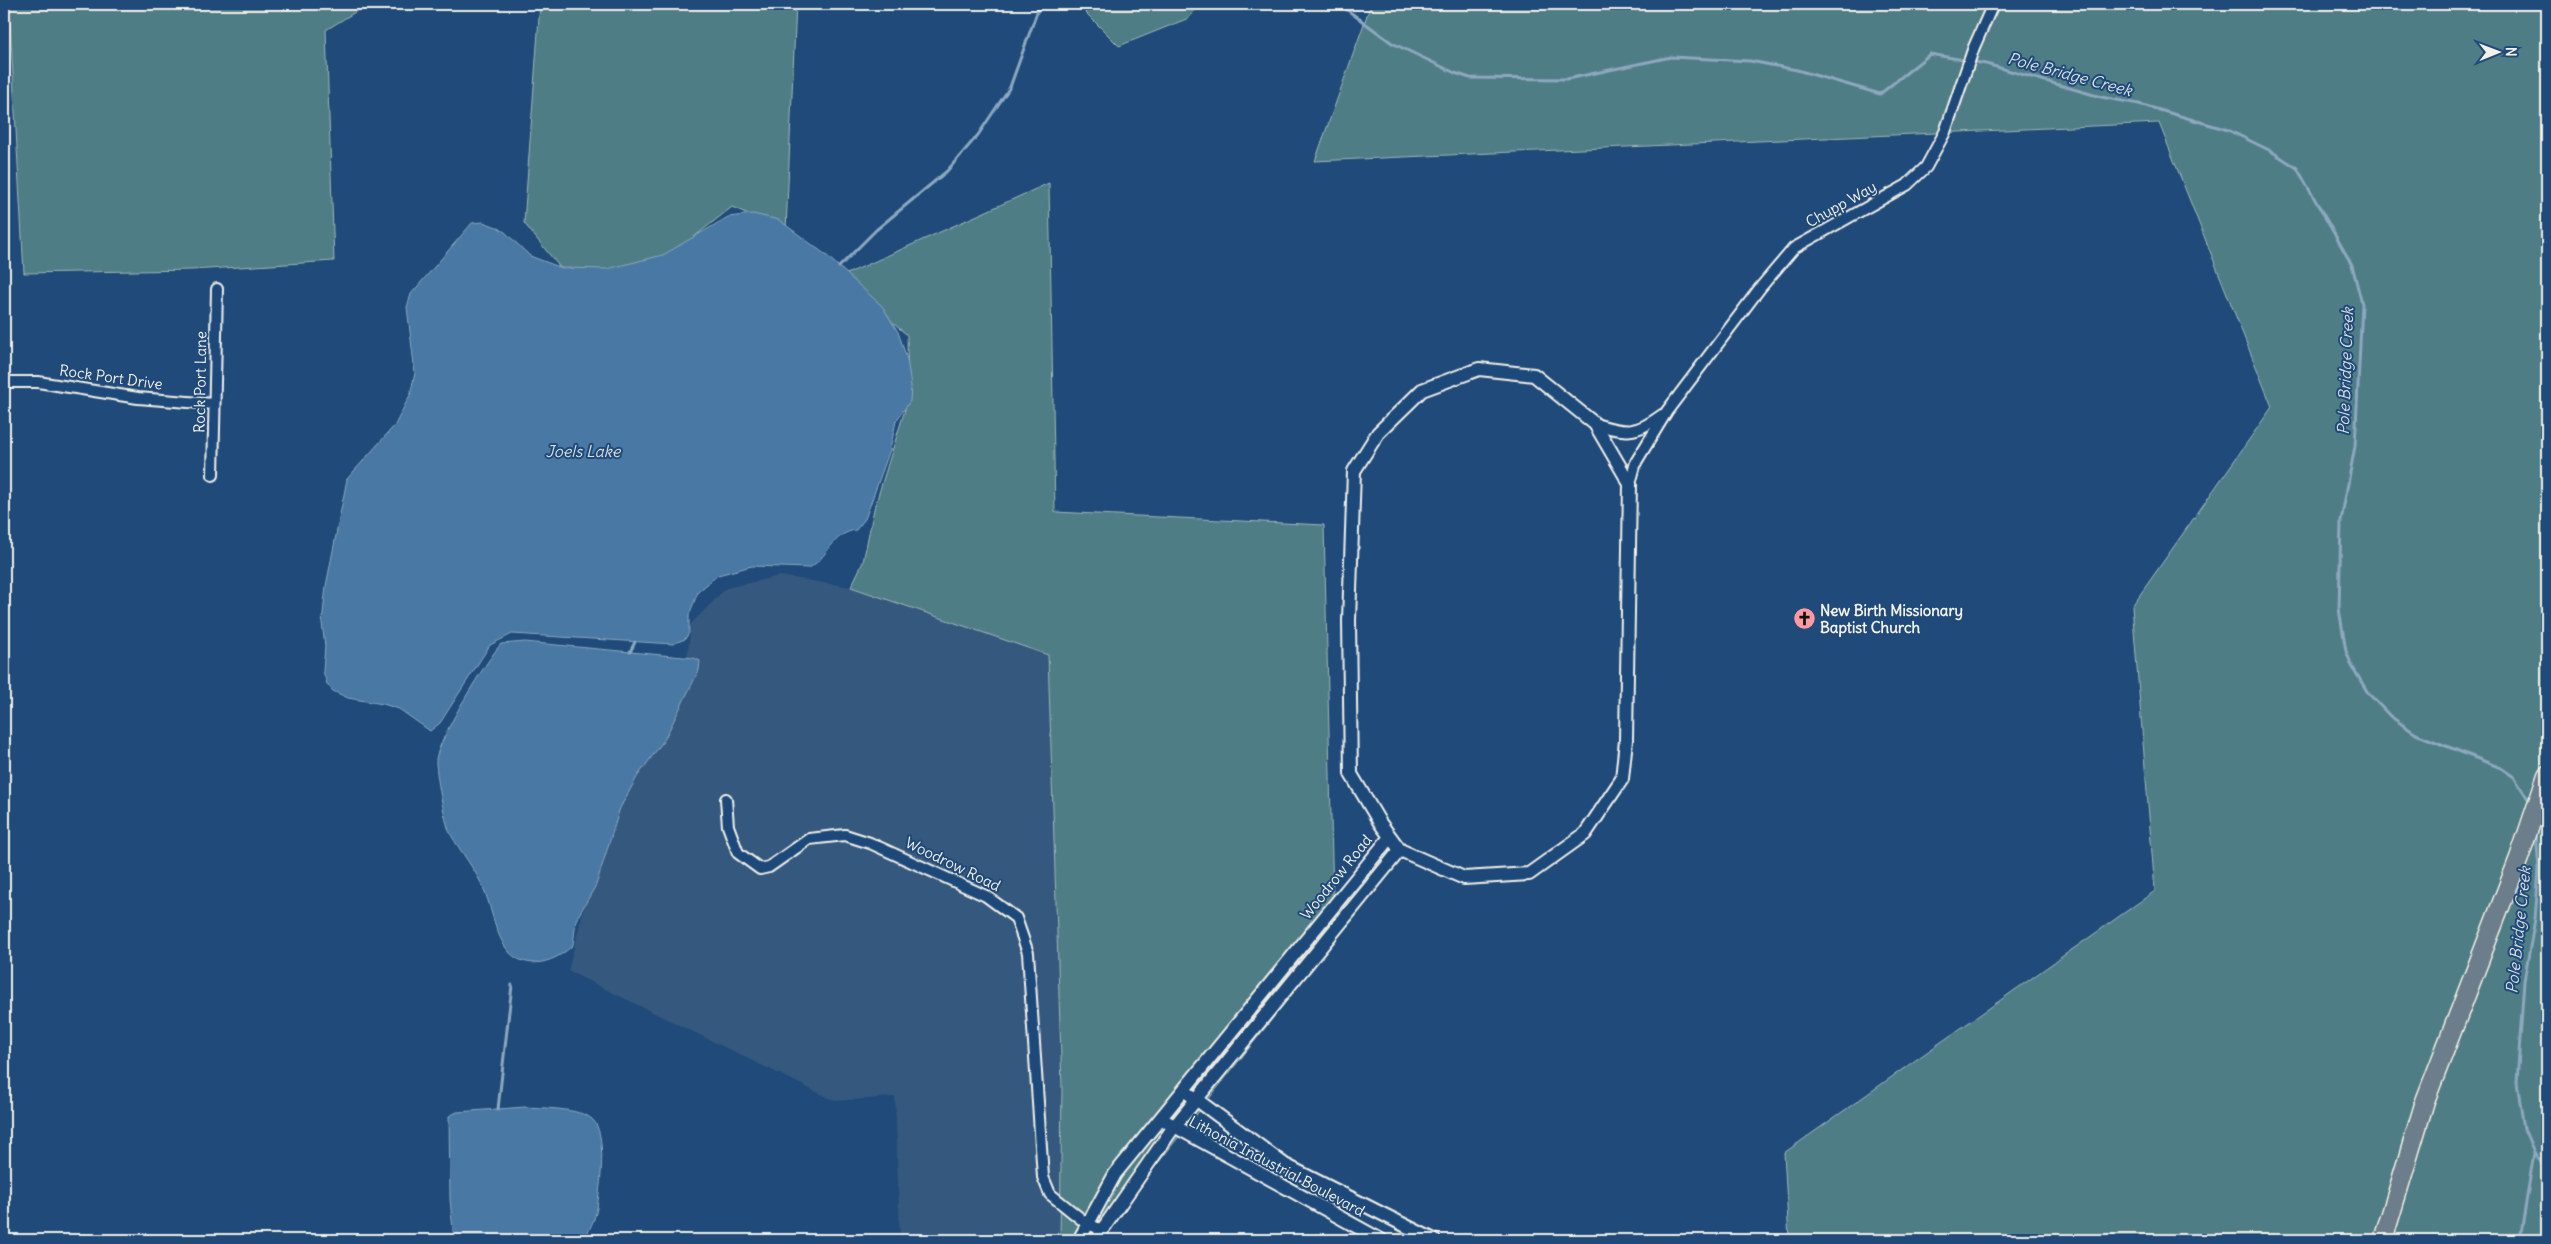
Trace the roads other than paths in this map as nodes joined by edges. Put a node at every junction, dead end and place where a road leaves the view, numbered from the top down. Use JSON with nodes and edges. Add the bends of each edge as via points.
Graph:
{"nodes":[{"id":1,"x":1992,"y":4,"type":"edge"},
{"id":2,"x":217,"y":289,"type":"dead end"},
{"id":3,"x":4,"y":382,"type":"edge"},
{"id":4,"x":213,"y":404,"type":"junction"},
{"id":5,"x":1666,"y":411,"type":"junction"},
{"id":6,"x":1595,"y":424,"type":"junction"},
{"id":7,"x":213,"y":475,"type":"dead end"},
{"id":8,"x":1630,"y":484,"type":"junction"},
{"id":9,"x":2547,"y":775,"type":"edge"},
{"id":10,"x":726,"y":799,"type":"dead end"},
{"id":11,"x":1390,"y":837,"type":"junction"},
{"id":12,"x":1400,"y":850,"type":"junction"},
{"id":13,"x":1184,"y":1089,"type":"junction"},
{"id":14,"x":1196,"y":1100,"type":"junction"},
{"id":15,"x":1160,"y":1116,"type":"junction"},
{"id":16,"x":1173,"y":1128,"type":"junction"},
{"id":17,"x":2391,"y":1218,"type":"junction"},
{"id":18,"x":1086,"y":1222,"type":"junction"},
{"id":19,"x":1100,"y":1235,"type":"edge"},
{"id":20,"x":1079,"y":1240,"type":"edge"},
{"id":21,"x":1381,"y":1240,"type":"edge"},
{"id":22,"x":1434,"y":1240,"type":"edge"},
{"id":23,"x":2383,"y":1240,"type":"edge"},
{"id":24,"x":2389,"y":1240,"type":"edge"}],
"edges":[{"from":1,"to":5,"type":"street","name":"Chupp Way","via":[[1945,132],[1926,167],[1907,185],[1794,248]]},
{"from":2,"to":4,"type":"street","name":"Rock Port Lane"},
{"from":3,"to":4,"type":"street","name":"Rock Port Drive","via":[[38,382],[138,398]]},
{"from":4,"to":7,"type":"street","name":"Rock Port Lane"},
{"from":5,"to":6,"type":"street","via":[[1645,427],[1622,432]]},
{"from":5,"to":8,"type":"street","via":[[1636,462]]},
{"from":6,"to":8,"type":"street"},
{"from":6,"to":11,"type":"street","via":[[1534,375],[1479,369],[1422,390],[1378,433],[1354,472],[1349,621],[1351,774]]},
{"from":8,"to":12,"type":"street","via":[[1626,740],[1622,779],[1585,834],[1529,874],[1464,878]]},
{"from":9,"to":17,"type":"highway","via":[[2519,858],[2425,1101]]},
{"from":10,"to":18,"type":"street","name":"Woodrow Road","via":[[728,826],[738,854],[760,869],[769,867],[808,839],[845,835],[870,843],[986,896],[1016,918],[1028,953],[1043,1177],[1050,1194]]},
{"from":11,"to":12,"type":"street"},
{"from":11,"to":13,"type":"street","name":"Woodrow Road"},
{"from":12,"to":14,"type":"street","name":"Woodrow Road"},
{"from":13,"to":14,"type":"street","name":"Lithonia Industrial Boulevard"},
{"from":13,"to":15,"type":"street","name":"Woodrow Road"},
{"from":14,"to":16,"type":"street","name":"Woodrow Road"},
{"from":14,"to":22,"type":"street","name":"Lithonia Industrial Boulevard","via":[[1285,1166]]},
{"from":15,"to":16,"type":"street","name":"Lithonia Industrial Boulevard"},
{"from":15,"to":18,"type":"street","name":"Woodrow Road","via":[[1115,1174]]},
{"from":16,"to":19,"type":"street","name":"Woodrow Road"},
{"from":16,"to":21,"type":"street","name":"Lithonia Industrial Boulevard"},
{"from":17,"to":23,"type":"highway"},
{"from":17,"to":24,"type":"highway"},
{"from":18,"to":19,"type":"street","name":"Woodrow Road"},
{"from":18,"to":20,"type":"street","name":"Woodrow Road"}]}
